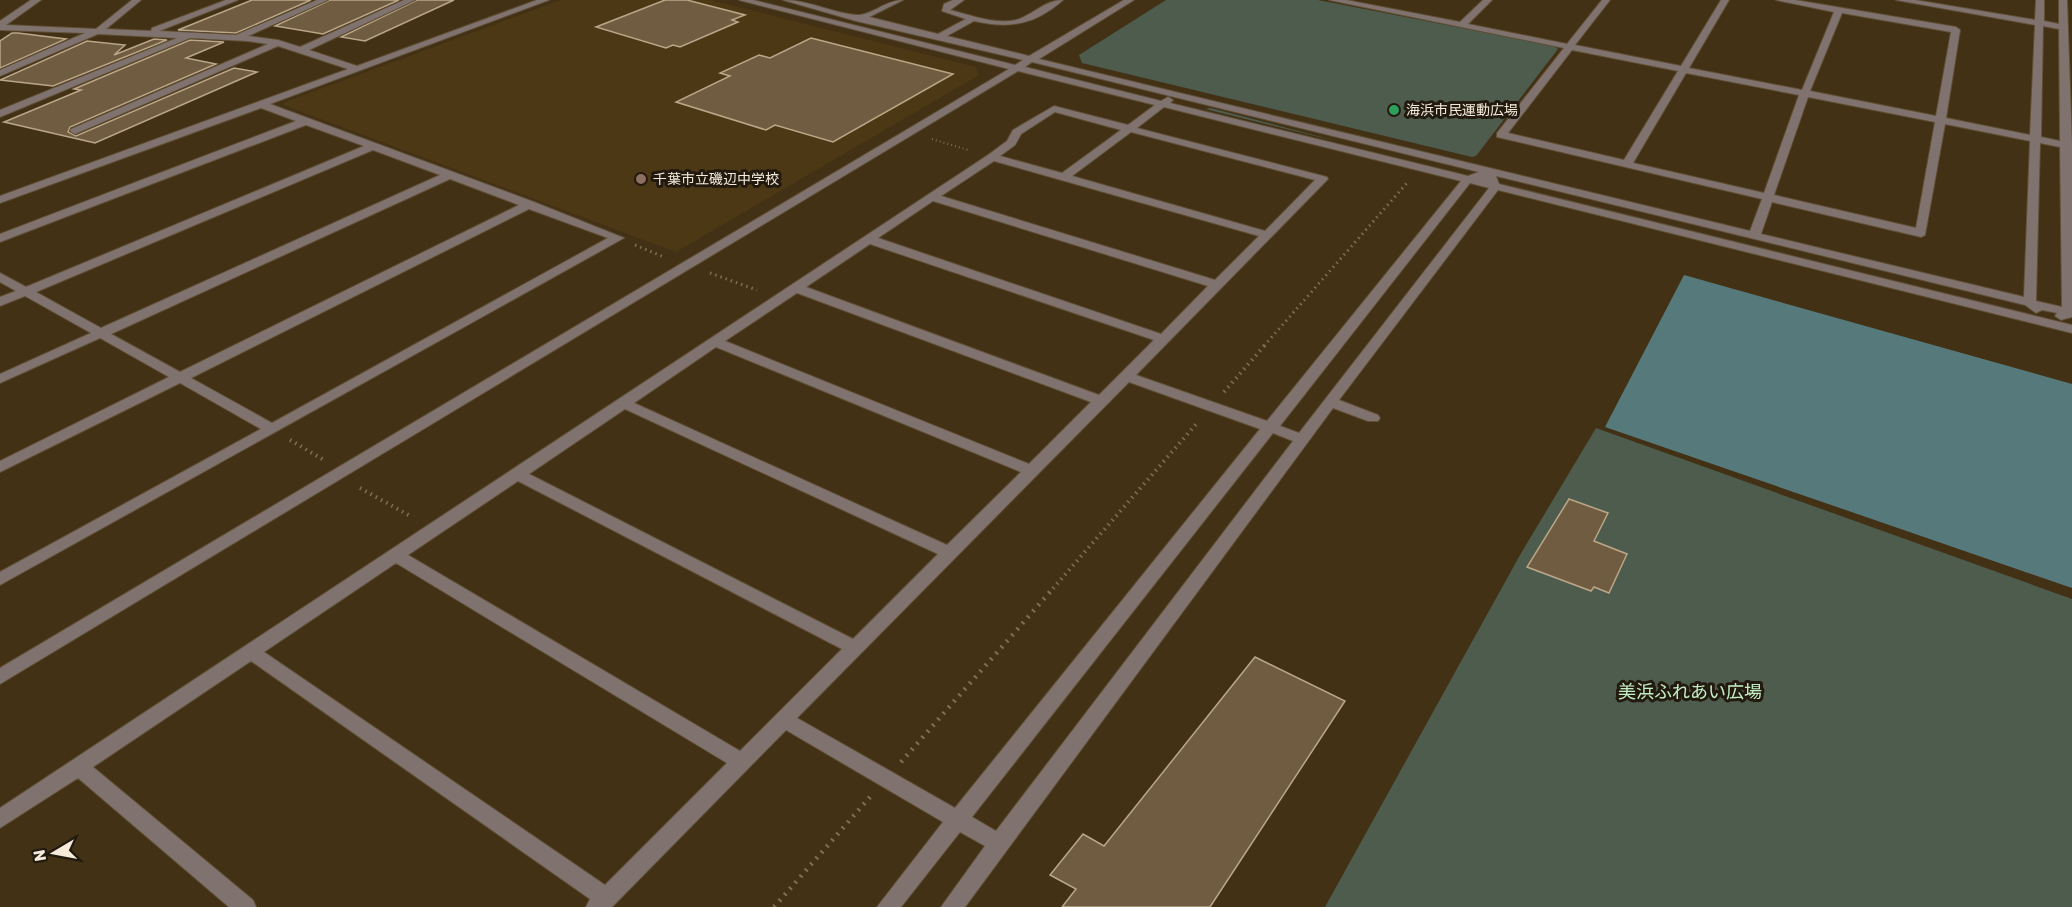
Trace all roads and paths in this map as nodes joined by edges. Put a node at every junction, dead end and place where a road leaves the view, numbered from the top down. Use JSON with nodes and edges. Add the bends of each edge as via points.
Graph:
{"nodes":[{"id":1,"x":37,"y":0,"type":"edge"},
{"id":2,"x":136,"y":0,"type":"edge"},
{"id":3,"x":234,"y":0,"type":"edge"},
{"id":4,"x":324,"y":0,"type":"edge"},
{"id":5,"x":411,"y":0,"type":"edge"},
{"id":6,"x":545,"y":0,"type":"edge"},
{"id":7,"x":743,"y":0,"type":"edge"},
{"id":8,"x":786,"y":0,"type":"edge"},
{"id":9,"x":899,"y":0,"type":"edge"},
{"id":10,"x":960,"y":0,"type":"edge"},
{"id":11,"x":1059,"y":0,"type":"edge"},
{"id":12,"x":1130,"y":0,"type":"edge"},
{"id":13,"x":1333,"y":0,"type":"edge"},
{"id":14,"x":1488,"y":0,"type":"edge"},
{"id":15,"x":1606,"y":0,"type":"edge"},
{"id":16,"x":1725,"y":0,"type":"edge"},
{"id":17,"x":1780,"y":0,"type":"edge"},
{"id":18,"x":1900,"y":0,"type":"edge"},
{"id":19,"x":2040,"y":0,"type":"edge"},
{"id":20,"x":2063,"y":0,"type":"edge"},
{"id":21,"x":1366,"y":3,"type":"edge"},
{"id":22,"x":1839,"y":10,"type":"junction"},
{"id":23,"x":861,"y":18,"type":"junction"},
{"id":24,"x":973,"y":18,"type":"junction"},
{"id":25,"x":2039,"y":23,"type":"junction"},
{"id":26,"x":1462,"y":25,"type":"junction"},
{"id":27,"x":0,"y":26,"type":"edge"},
{"id":28,"x":845,"y":26,"type":"junction"},
{"id":29,"x":2063,"y":27,"type":"junction"},
{"id":30,"x":98,"y":31,"type":"junction"},
{"id":31,"x":147,"y":33,"type":"junction"},
{"id":32,"x":192,"y":35,"type":"junction"},
{"id":33,"x":237,"y":37,"type":"junction"},
{"id":34,"x":939,"y":37,"type":"junction"},
{"id":35,"x":278,"y":42,"type":"junction"},
{"id":36,"x":1570,"y":47,"type":"junction"},
{"id":37,"x":302,"y":50,"type":"junction"},
{"id":38,"x":1033,"y":60,"type":"junction"},
{"id":39,"x":1018,"y":68,"type":"junction"},
{"id":40,"x":357,"y":69,"type":"junction"},
{"id":41,"x":1683,"y":69,"type":"junction"},
{"id":42,"x":0,"y":73,"type":"edge"},
{"id":43,"x":1805,"y":93,"type":"junction"},
{"id":44,"x":1175,"y":95,"type":"junction"},
{"id":45,"x":260,"y":104,"type":"junction"},
{"id":46,"x":2069,"y":104,"type":"edge"},
{"id":47,"x":1162,"y":105,"type":"junction"},
{"id":48,"x":0,"y":114,"type":"edge"},
{"id":49,"x":1941,"y":120,"type":"junction"},
{"id":50,"x":303,"y":122,"type":"junction"},
{"id":51,"x":1130,"y":129,"type":"junction"},
{"id":52,"x":75,"y":131,"type":"dead end"},
{"id":53,"x":928,"y":138,"type":"dead end"},
{"id":54,"x":2037,"y":139,"type":"junction"},
{"id":55,"x":2067,"y":145,"type":"junction"},
{"id":56,"x":374,"y":146,"type":"junction"},
{"id":57,"x":992,"y":157,"type":"junction"},
{"id":58,"x":1627,"y":164,"type":"junction"},
{"id":59,"x":450,"y":174,"type":"junction"},
{"id":60,"x":1064,"y":177,"type":"junction"},
{"id":61,"x":1412,"y":178,"type":"dead end"},
{"id":62,"x":1492,"y":179,"type":"junction"},
{"id":63,"x":1467,"y":180,"type":"junction"},
{"id":64,"x":931,"y":197,"type":"junction"},
{"id":65,"x":1768,"y":197,"type":"junction"},
{"id":66,"x":0,"y":200,"type":"edge"},
{"id":67,"x":530,"y":204,"type":"junction"},
{"id":68,"x":1267,"y":235,"type":"junction"},
{"id":69,"x":1754,"y":236,"type":"junction"},
{"id":70,"x":0,"y":238,"type":"edge"},
{"id":71,"x":618,"y":238,"type":"junction"},
{"id":72,"x":868,"y":239,"type":"junction"},
{"id":73,"x":671,"y":260,"type":"dead end"},
{"id":74,"x":710,"y":273,"type":"dead end"},
{"id":75,"x":0,"y":277,"type":"edge"},
{"id":76,"x":1217,"y":285,"type":"junction"},
{"id":77,"x":796,"y":288,"type":"junction"},
{"id":78,"x":25,"y":291,"type":"junction"},
{"id":79,"x":779,"y":299,"type":"junction"},
{"id":80,"x":0,"y":302,"type":"edge"},
{"id":81,"x":2030,"y":303,"type":"junction"},
{"id":82,"x":2070,"y":313,"type":"edge"},
{"id":83,"x":2049,"y":323,"type":"junction"},
{"id":84,"x":2072,"y":329,"type":"edge"},
{"id":85,"x":100,"y":333,"type":"junction"},
{"id":86,"x":1163,"y":339,"type":"junction"},
{"id":87,"x":715,"y":342,"type":"junction"},
{"id":88,"x":1127,"y":376,"type":"junction"},
{"id":89,"x":180,"y":378,"type":"junction"},
{"id":90,"x":0,"y":379,"type":"edge"},
{"id":91,"x":1101,"y":401,"type":"junction"},
{"id":92,"x":1330,"y":402,"type":"junction"},
{"id":93,"x":623,"y":403,"type":"junction"},
{"id":94,"x":1212,"y":406,"type":"junction"},
{"id":95,"x":1373,"y":418,"type":"dead end"},
{"id":96,"x":1270,"y":427,"type":"junction"},
{"id":97,"x":272,"y":429,"type":"junction"},
{"id":98,"x":1303,"y":439,"type":"junction"},
{"id":99,"x":328,"y":462,"type":"dead end"},
{"id":100,"x":0,"y":467,"type":"edge"},
{"id":101,"x":1031,"y":471,"type":"junction"},
{"id":102,"x":517,"y":474,"type":"junction"},
{"id":103,"x":360,"y":488,"type":"dead end"},
{"id":104,"x":434,"y":530,"type":"junction"},
{"id":105,"x":950,"y":553,"type":"junction"},
{"id":106,"x":395,"y":555,"type":"junction"},
{"id":107,"x":0,"y":579,"type":"edge"},
{"id":108,"x":855,"y":648,"type":"junction"},
{"id":109,"x":251,"y":652,"type":"junction"},
{"id":110,"x":0,"y":676,"type":"edge"},
{"id":111,"x":784,"y":720,"type":"junction"},
{"id":112,"x":742,"y":762,"type":"junction"},
{"id":113,"x":79,"y":767,"type":"junction"},
{"id":114,"x":887,"y":777,"type":"junction"},
{"id":115,"x":0,"y":819,"type":"edge"},
{"id":116,"x":958,"y":819,"type":"junction"},
{"id":117,"x":1000,"y":844,"type":"junction"},
{"id":118,"x":602,"y":903,"type":"edge"},
{"id":119,"x":245,"y":907,"type":"edge"},
{"id":120,"x":774,"y":907,"type":"edge"},
{"id":121,"x":888,"y":907,"type":"edge"},
{"id":122,"x":952,"y":907,"type":"edge"}],
"edges":[{"from":1,"to":27,"type":"street"},
{"from":2,"to":30,"type":"street"},
{"from":3,"to":31,"type":"street"},
{"from":4,"to":33,"type":"street"},
{"from":5,"to":37,"type":"street"},
{"from":6,"to":40,"type":"street"},
{"from":7,"to":28,"type":"street"},
{"from":8,"to":23,"type":"street"},
{"from":9,"to":23,"type":"street"},
{"from":10,"to":24,"type":"street","via":[[947,6],[946,11]]},
{"from":11,"to":24,"type":"street","via":[[1016,24],[999,25]]},
{"from":12,"to":38,"type":"street"},
{"from":13,"to":21,"type":"street"},
{"from":14,"to":26,"type":"street"},
{"from":15,"to":36,"type":"street"},
{"from":16,"to":41,"type":"street"},
{"from":17,"to":22,"type":"street"},
{"from":18,"to":25,"type":"street"},
{"from":19,"to":25,"type":"street"},
{"from":20,"to":29,"type":"street"},
{"from":21,"to":26,"type":"street"},
{"from":22,"to":43,"type":"street"},
{"from":22,"to":49,"type":"street","via":[[1956,30]]},
{"from":23,"to":28,"type":"street"},
{"from":23,"to":34,"type":"street"},
{"from":24,"to":34,"type":"street"},
{"from":25,"to":29,"type":"street"},
{"from":25,"to":54,"type":"street"},
{"from":26,"to":36,"type":"street"},
{"from":27,"to":30,"type":"street"},
{"from":28,"to":39,"type":"street"},
{"from":29,"to":46,"type":"street"},
{"from":30,"to":31,"type":"street"},
{"from":30,"to":42,"type":"street"},
{"from":31,"to":32,"type":"street"},
{"from":32,"to":33,"type":"street"},
{"from":32,"to":48,"type":"street"},
{"from":33,"to":35,"type":"street"},
{"from":34,"to":38,"type":"street"},
{"from":35,"to":37,"type":"street"},
{"from":35,"to":52,"type":"street"},
{"from":36,"to":41,"type":"street"},
{"from":36,"to":58,"type":"street","via":[[1501,135]]},
{"from":37,"to":40,"type":"street"},
{"from":38,"to":39,"type":"street"},
{"from":38,"to":44,"type":"street"},
{"from":39,"to":47,"type":"street"},
{"from":39,"to":110,"type":"street"},
{"from":40,"to":45,"type":"street"},
{"from":41,"to":43,"type":"street"},
{"from":41,"to":58,"type":"street"},
{"from":43,"to":49,"type":"street"},
{"from":43,"to":65,"type":"street"},
{"from":44,"to":47,"type":"street"},
{"from":44,"to":62,"type":"street"},
{"from":45,"to":50,"type":"street"},
{"from":45,"to":66,"type":"street"},
{"from":46,"to":55,"type":"street"},
{"from":47,"to":51,"type":"street"},
{"from":47,"to":63,"type":"street"},
{"from":49,"to":54,"type":"street"},
{"from":49,"to":65,"type":"street","via":[[1921,233]]},
{"from":50,"to":56,"type":"street"},
{"from":50,"to":70,"type":"street"},
{"from":51,"to":57,"type":"street","via":[[1054,109],[1017,132],[1011,143]]},
{"from":51,"to":60,"type":"street"},
{"from":51,"to":68,"type":"street","via":[[1323,179]]},
{"from":53,"to":57,"type":"path"},
{"from":54,"to":55,"type":"street"},
{"from":54,"to":81,"type":"street"},
{"from":55,"to":82,"type":"street"},
{"from":56,"to":59,"type":"street"},
{"from":56,"to":78,"type":"street"},
{"from":57,"to":60,"type":"street"},
{"from":57,"to":64,"type":"street"},
{"from":58,"to":65,"type":"street"},
{"from":59,"to":67,"type":"street"},
{"from":59,"to":85,"type":"street"},
{"from":60,"to":68,"type":"street"},
{"from":61,"to":94,"type":"path"},
{"from":62,"to":63,"type":"street"},
{"from":62,"to":69,"type":"street"},
{"from":62,"to":83,"type":"street"},
{"from":62,"to":92,"type":"street"},
{"from":63,"to":96,"type":"street"},
{"from":64,"to":72,"type":"street"},
{"from":64,"to":76,"type":"street"},
{"from":65,"to":69,"type":"street"},
{"from":67,"to":71,"type":"street"},
{"from":67,"to":89,"type":"street"},
{"from":68,"to":76,"type":"street"},
{"from":69,"to":81,"type":"street"},
{"from":71,"to":73,"type":"path"},
{"from":71,"to":97,"type":"street"},
{"from":72,"to":77,"type":"street"},
{"from":72,"to":86,"type":"street"},
{"from":74,"to":79,"type":"path"},
{"from":75,"to":78,"type":"street"},
{"from":76,"to":86,"type":"street"},
{"from":77,"to":79,"type":"street"},
{"from":77,"to":91,"type":"street"},
{"from":78,"to":80,"type":"street"},
{"from":78,"to":85,"type":"street"},
{"from":79,"to":87,"type":"street"},
{"from":81,"to":82,"type":"street"},
{"from":81,"to":83,"type":"street"},
{"from":82,"to":83,"type":"street"},
{"from":83,"to":84,"type":"street"},
{"from":85,"to":89,"type":"street"},
{"from":85,"to":90,"type":"street"},
{"from":86,"to":88,"type":"street"},
{"from":87,"to":93,"type":"street"},
{"from":87,"to":101,"type":"street"},
{"from":88,"to":91,"type":"street"},
{"from":88,"to":94,"type":"street"},
{"from":89,"to":97,"type":"street"},
{"from":89,"to":100,"type":"street"},
{"from":91,"to":101,"type":"street"},
{"from":92,"to":95,"type":"street"},
{"from":92,"to":98,"type":"street"},
{"from":93,"to":102,"type":"street"},
{"from":93,"to":105,"type":"street"},
{"from":94,"to":96,"type":"street"},
{"from":94,"to":114,"type":"path"},
{"from":96,"to":98,"type":"street"},
{"from":96,"to":116,"type":"street"},
{"from":97,"to":99,"type":"path"},
{"from":97,"to":107,"type":"street"},
{"from":98,"to":117,"type":"street"},
{"from":101,"to":105,"type":"street"},
{"from":102,"to":104,"type":"street"},
{"from":102,"to":108,"type":"street"},
{"from":103,"to":104,"type":"path"},
{"from":104,"to":106,"type":"street"},
{"from":105,"to":108,"type":"street"},
{"from":106,"to":109,"type":"street"},
{"from":106,"to":112,"type":"street"},
{"from":108,"to":111,"type":"street"},
{"from":109,"to":113,"type":"street"},
{"from":109,"to":118,"type":"street"},
{"from":111,"to":112,"type":"street"},
{"from":111,"to":114,"type":"street"},
{"from":112,"to":118,"type":"street"},
{"from":113,"to":115,"type":"street"},
{"from":113,"to":119,"type":"street"},
{"from":114,"to":116,"type":"street"},
{"from":114,"to":120,"type":"path"},
{"from":116,"to":117,"type":"street"},
{"from":116,"to":121,"type":"street"},
{"from":117,"to":122,"type":"street"}]}
